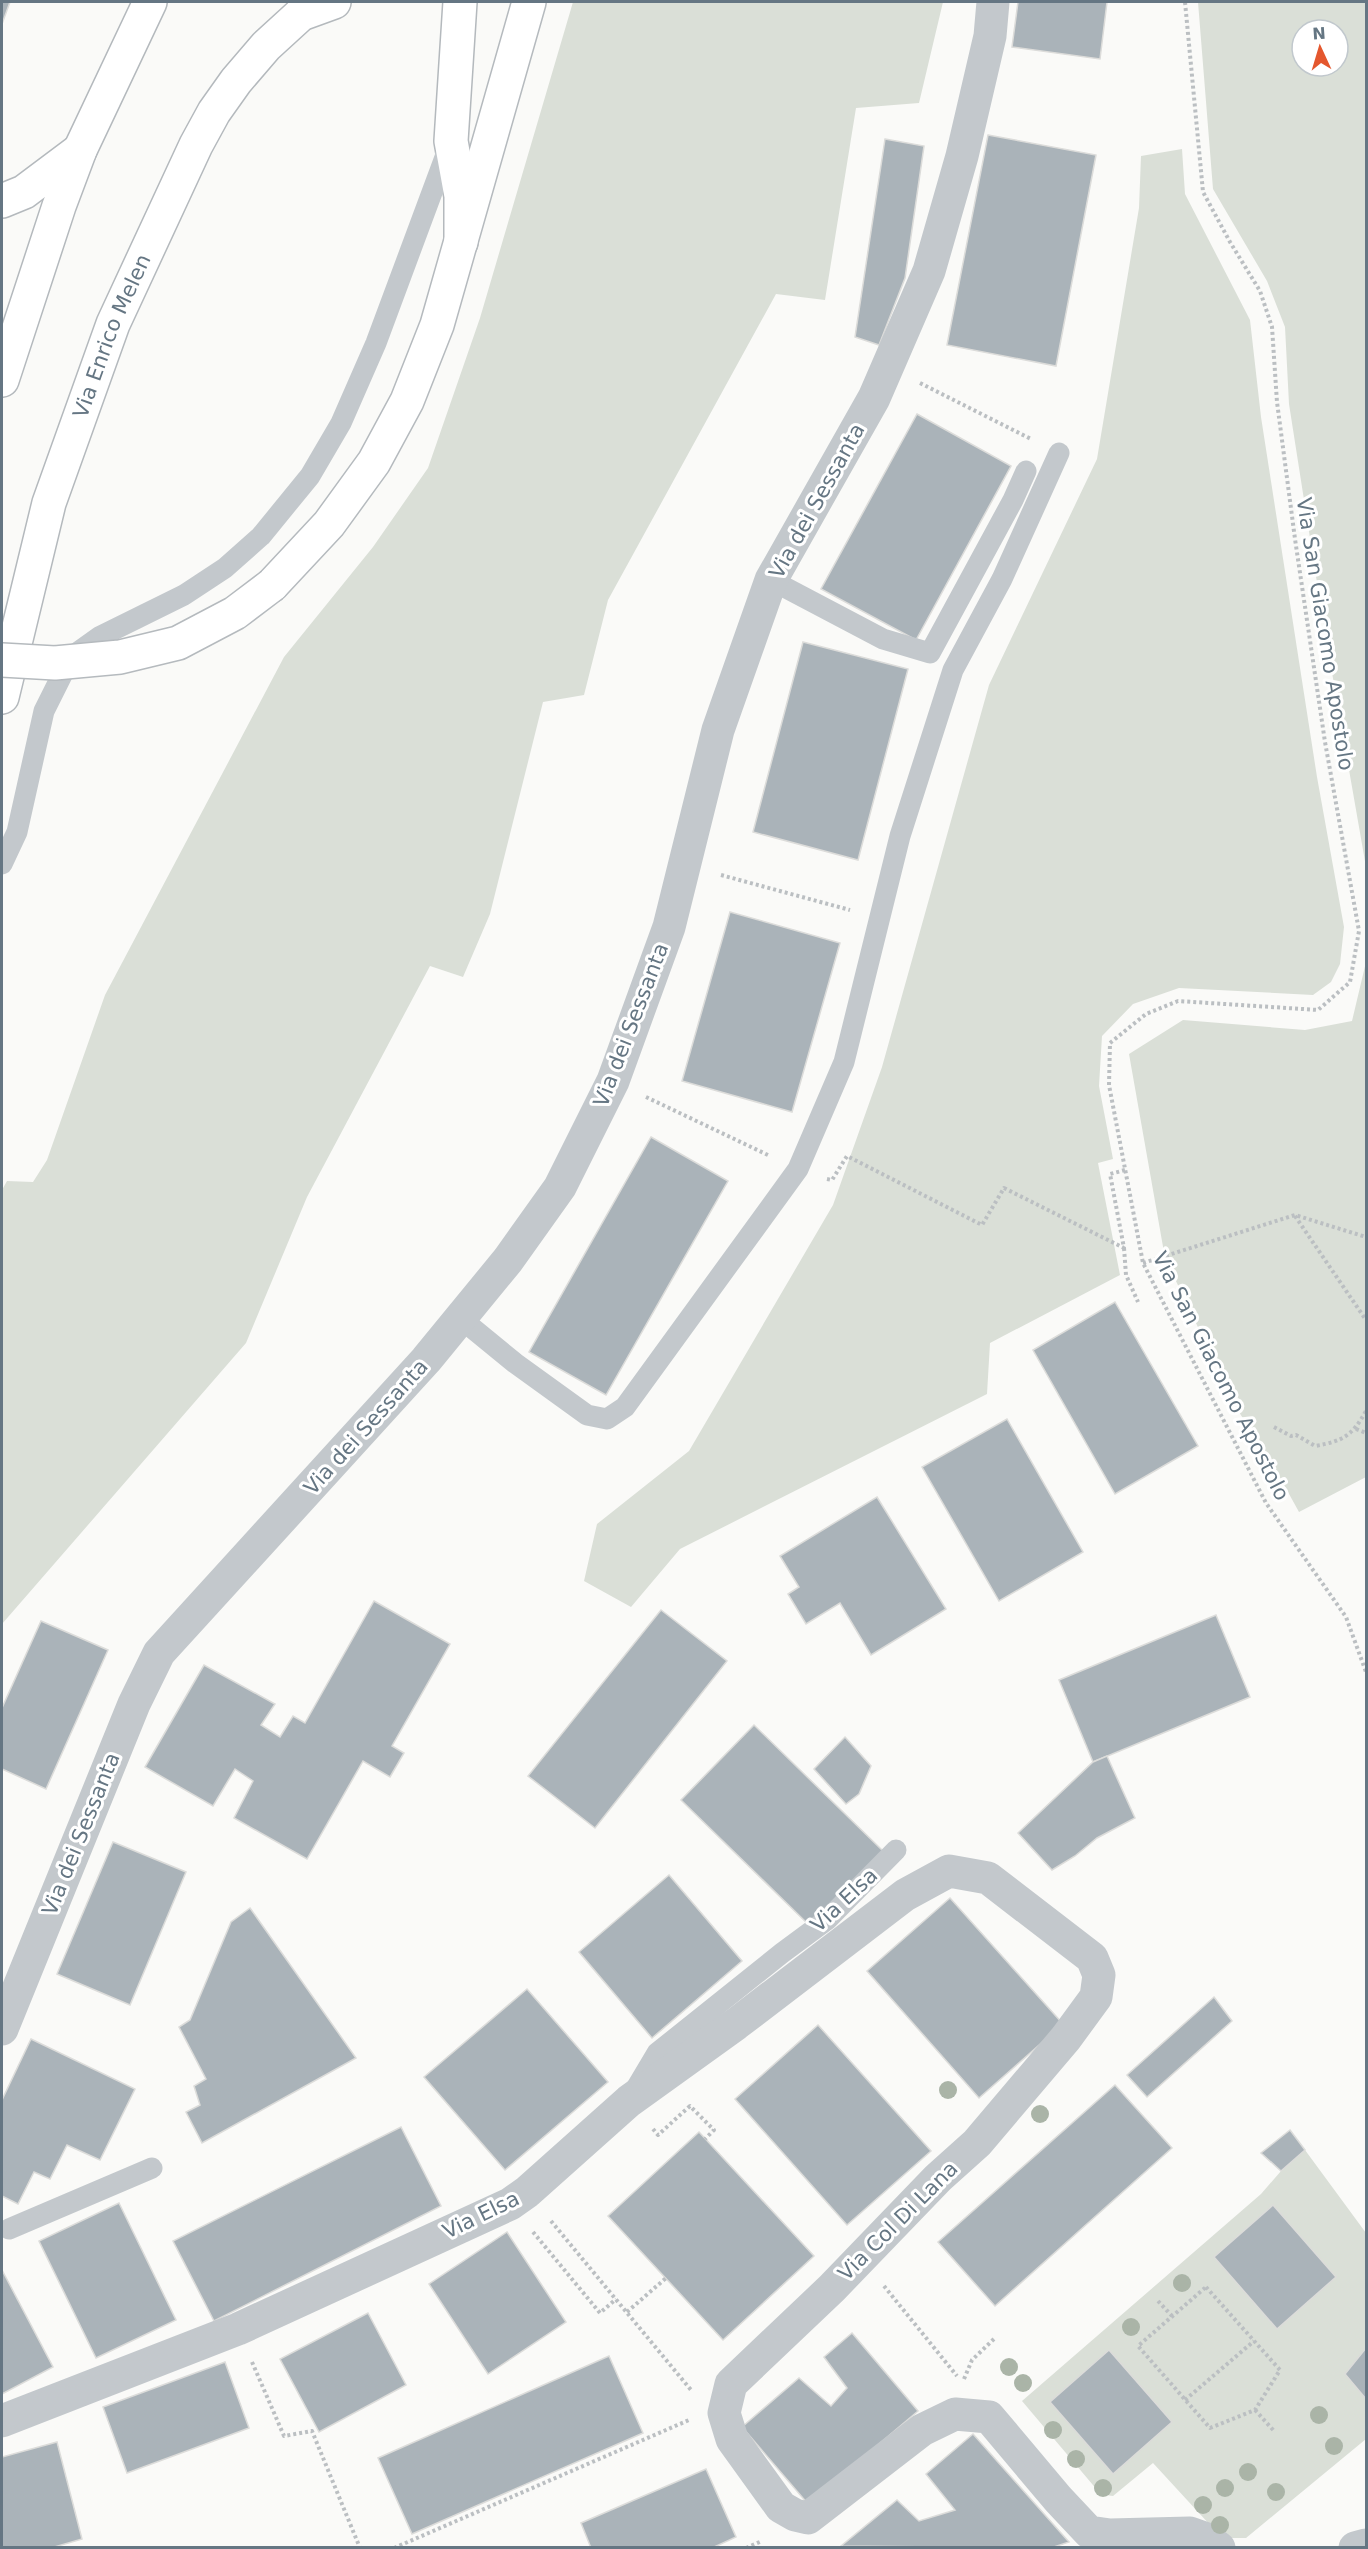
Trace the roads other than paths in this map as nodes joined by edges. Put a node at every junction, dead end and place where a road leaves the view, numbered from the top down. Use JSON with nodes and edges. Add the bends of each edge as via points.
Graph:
{"nodes":[{"id":1,"x":150,"y":2,"type":"edge"},
{"id":2,"x":334,"y":2,"type":"edge"},
{"id":3,"x":460,"y":2,"type":"edge"},
{"id":4,"x":529,"y":2,"type":"edge"},
{"id":5,"x":993,"y":2,"type":"edge"},
{"id":6,"x":309,"y":8,"type":"edge"},
{"id":7,"x":451,"y":141,"type":"junction"},
{"id":8,"x":80,"y":150,"type":"junction"},
{"id":9,"x":2,"y":201,"type":"edge"},
{"id":10,"x":461,"y":242,"type":"junction"},
{"id":11,"x":2,"y":380,"type":"edge"},
{"id":12,"x":1059,"y":453,"type":"road end"},
{"id":13,"x":1026,"y":471,"type":"dead end"},
{"id":14,"x":771,"y":580,"type":"junction"},
{"id":15,"x":2,"y":660,"type":"edge"},
{"id":16,"x":2,"y":697,"type":"edge"},
{"id":17,"x":2,"y":864,"type":"edge"},
{"id":18,"x":460,"y":1318,"type":"junction"},
{"id":19,"x":896,"y":1850,"type":"dead end"},
{"id":20,"x":2,"y":2029,"type":"edge"},
{"id":21,"x":629,"y":2101,"type":"junction"},
{"id":22,"x":152,"y":2168,"type":"dead end"},
{"id":23,"x":9,"y":2229,"type":"dead end"},
{"id":24,"x":2,"y":2421,"type":"edge"},
{"id":25,"x":1366,"y":2545,"type":"edge"},
{"id":26,"x":1219,"y":2547,"type":"edge"},
{"id":27,"x":1355,"y":2547,"type":"edge"}],
"edges":[{"from":1,"to":8,"type":"main road"},
{"from":2,"to":6,"type":"main road"},
{"from":3,"to":7,"type":"main road"},
{"from":4,"to":10,"type":"main road"},
{"from":5,"to":14,"type":"street","name":"Via dei Sessanta","via":[[990,36],[962,156],[929,271],[874,398]]},
{"from":6,"to":16,"type":"main road","name":"Via Enrico Melen","via":[[267,46],[214,112],[113,324],[48,503]]},
{"from":7,"to":10,"type":"main road","via":[[461,196]]},
{"from":7,"to":17,"type":"lane","via":[[376,343],[341,423],[310,476],[261,536],[225,568],[184,595],[99,637],[71,657],[44,711],[16,832]]},
{"from":8,"to":9,"type":"main road","via":[[24,192]]},
{"from":8,"to":11,"type":"main road"},
{"from":10,"to":15,"type":"main road","bridge":true,"via":[[437,325],[407,402],[374,462],[329,524],[272,585],[235,613],[177,643],[109,658],[55,663]]},
{"from":12,"to":18,"type":"lane","via":[[1002,579],[953,670],[900,836],[844,1062],[798,1169],[625,1407],[607,1419],[587,1415]]},
{"from":13,"to":14,"type":"lane","via":[[930,653],[883,639]]},
{"from":14,"to":18,"type":"street","name":"Via dei Sessanta","via":[[718,730],[669,927],[613,1081],[560,1186],[508,1260]]},
{"from":18,"to":20,"type":"street","name":"Via dei Sessanta","via":[[159,1653],[134,1704]]},
{"from":19,"to":21,"type":"lane","name":"Via Elsa","via":[[828,1919],[657,2053]]},
{"from":21,"to":24,"type":"street","name":"Via Elsa","via":[[519,2198],[238,2328]]},
{"from":21,"to":26,"type":"street","name":"Via Col Di Lana","via":[[905,1895],[950,1871],[988,1878],[1092,1958],[1099,1976],[1096,1997],[977,2143],[731,2384],[724,2413],[732,2439],[781,2507],[808,2518],[922,2430],[955,2414],[989,2417],[1089,2532],[1190,2533]]},
{"from":22,"to":23,"type":"lane"},
{"from":25,"to":27,"type":"street"}]}
